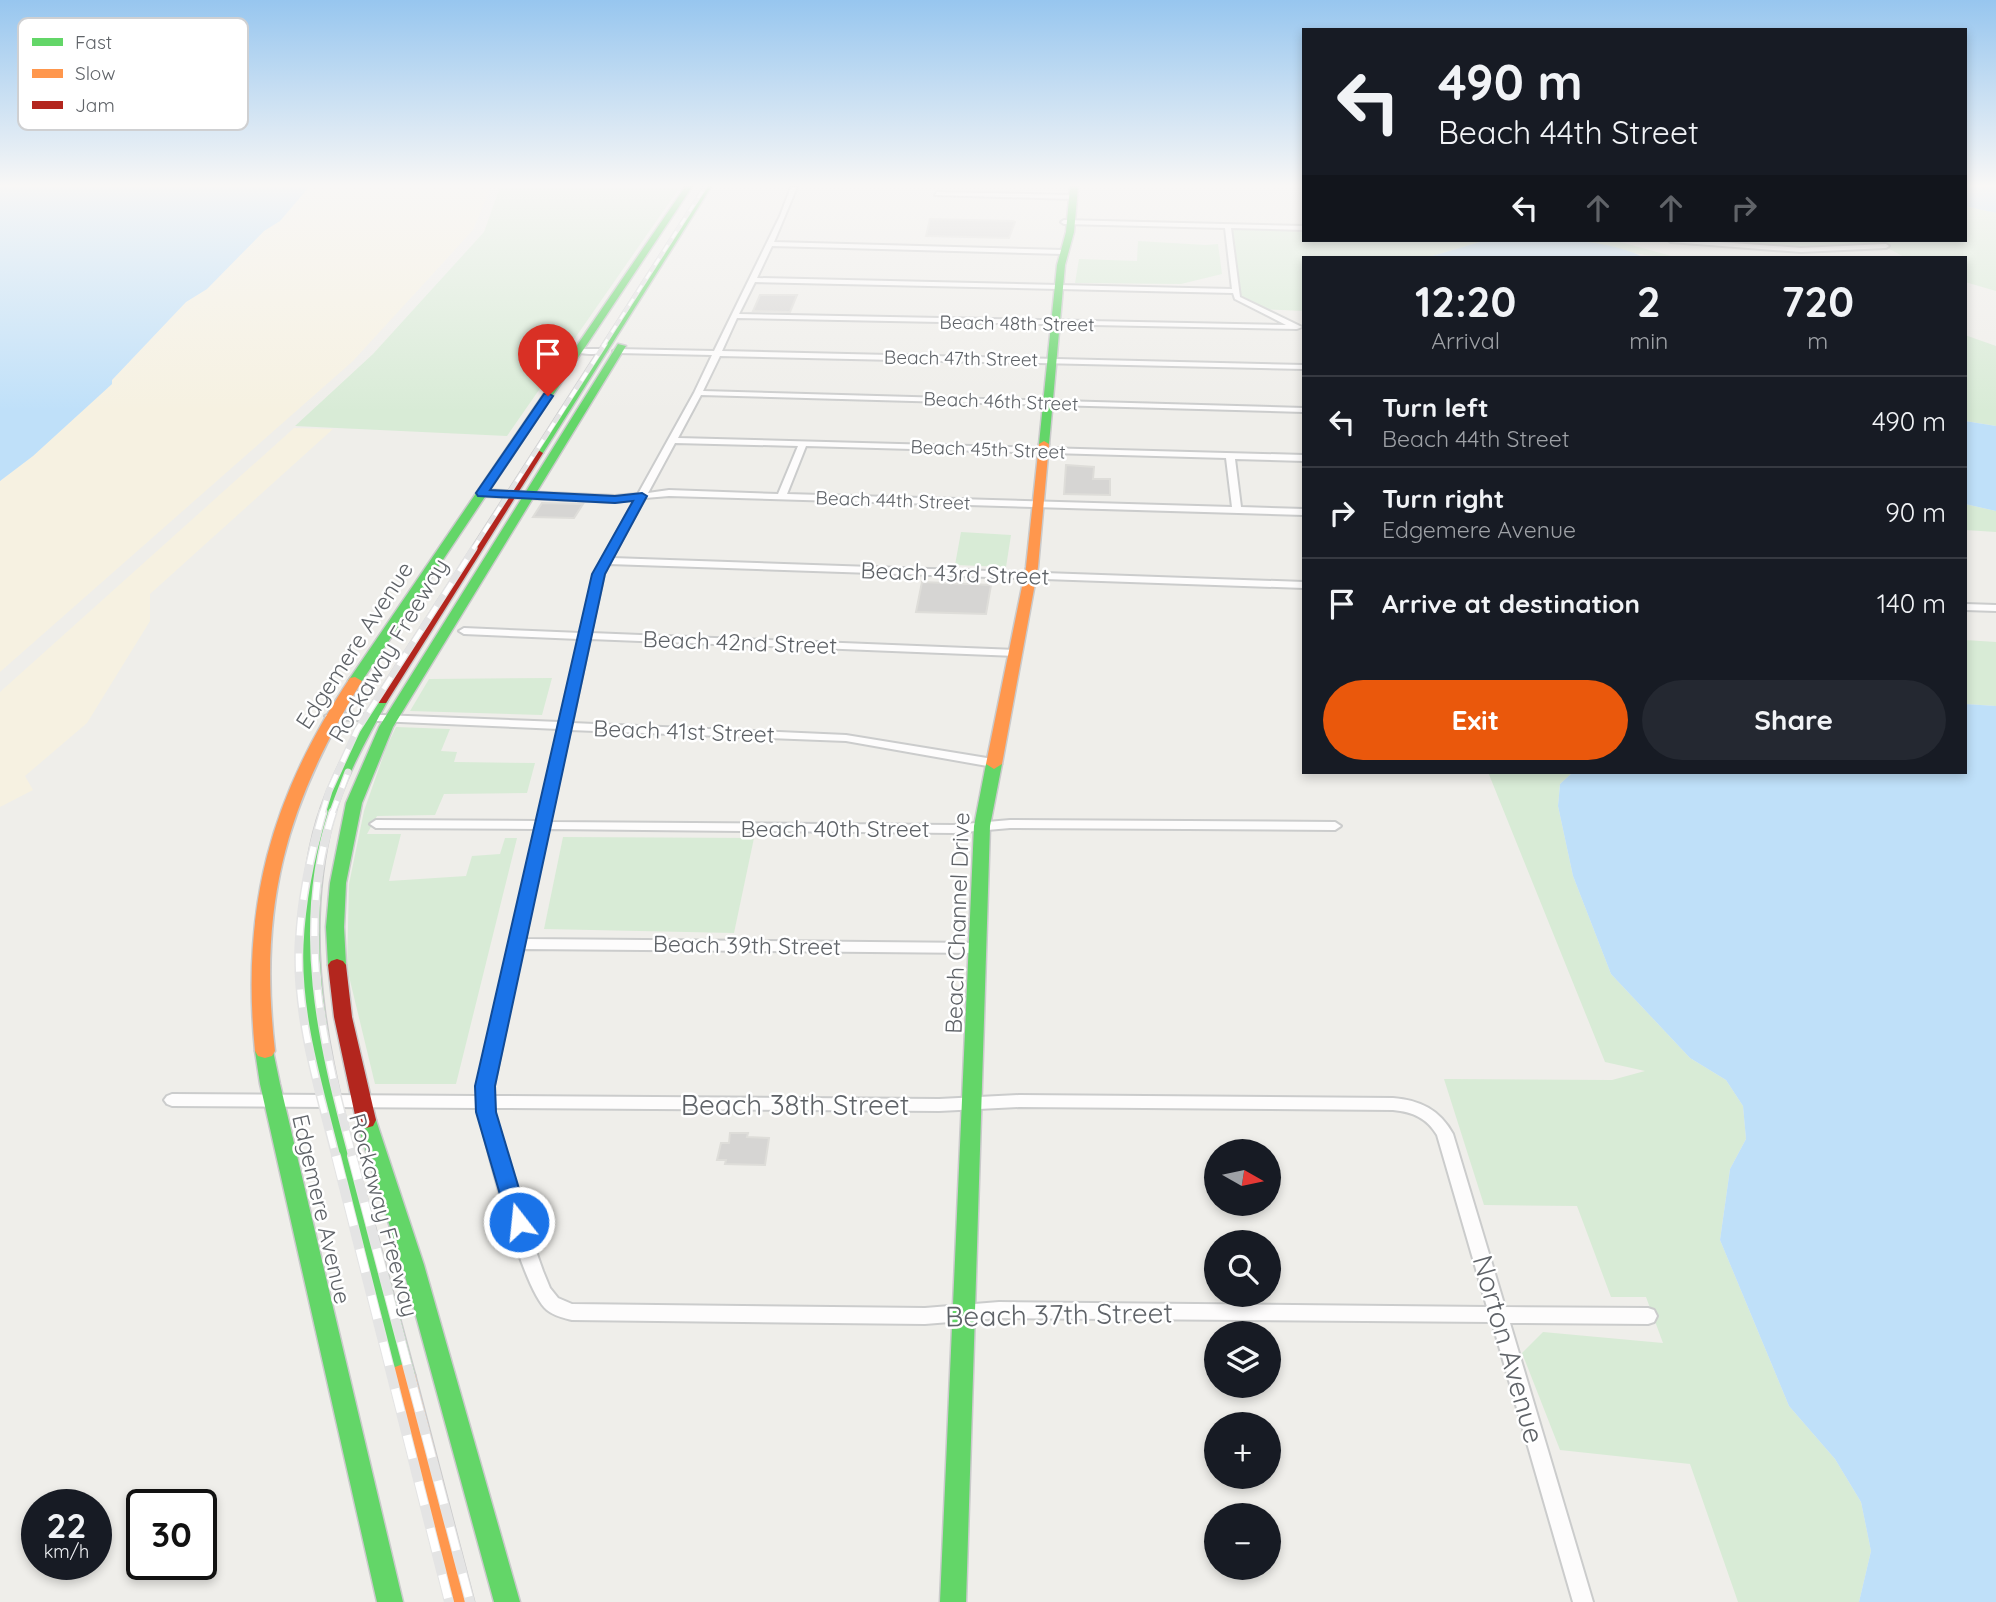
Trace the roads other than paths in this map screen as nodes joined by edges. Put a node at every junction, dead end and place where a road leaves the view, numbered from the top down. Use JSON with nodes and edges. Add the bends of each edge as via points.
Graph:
{"nodes":[{"id":1,"x":639,"y":262,"type":"edge"},
{"id":2,"x":663,"y":262,"type":"edge"},
{"id":3,"x":669,"y":262,"type":"edge"},
{"id":4,"x":762,"y":262,"type":"edge"},
{"id":5,"x":1062,"y":262,"type":"edge"},
{"id":6,"x":1231,"y":262,"type":"edge"},
{"id":7,"x":753,"y":280,"type":"junction"},
{"id":8,"x":1059,"y":287,"type":"junction"},
{"id":9,"x":1235,"y":291,"type":"junction"},
{"id":10,"x":735,"y":316,"type":"junction"},
{"id":11,"x":1055,"y":323,"type":"junction"},
{"id":12,"x":1301,"y":329,"type":"edge"},
{"id":13,"x":579,"y":351,"type":"junction"},
{"id":14,"x":610,"y":351,"type":"junction"},
{"id":15,"x":718,"y":352,"type":"junction"},
{"id":16,"x":1051,"y":361,"type":"junction"},
{"id":17,"x":1302,"y":367,"type":"edge"},
{"id":18,"x":698,"y":393,"type":"junction"},
{"id":19,"x":1047,"y":402,"type":"junction"},
{"id":20,"x":1302,"y":410,"type":"edge"},
{"id":21,"x":673,"y":440,"type":"junction"},
{"id":22,"x":803,"y":443,"type":"junction"},
{"id":23,"x":1042,"y":450,"type":"junction"},
{"id":24,"x":1230,"y":456,"type":"junction"},
{"id":25,"x":1302,"y":458,"type":"edge"},
{"id":26,"x":482,"y":493,"type":"junction"},
{"id":27,"x":520,"y":495,"type":"junction"},
{"id":28,"x":642,"y":496,"type":"junction"},
{"id":29,"x":782,"y":496,"type":"junction"},
{"id":30,"x":1038,"y":504,"type":"junction"},
{"id":31,"x":1237,"y":510,"type":"junction"},
{"id":32,"x":1302,"y":512,"type":"edge"},
{"id":33,"x":606,"y":561,"type":"junction"},
{"id":34,"x":1030,"y":575,"type":"junction"},
{"id":35,"x":1302,"y":585,"type":"edge"},
{"id":36,"x":1967,"y":607,"type":"edge"},
{"id":37,"x":1996,"y":608,"type":"edge"},
{"id":38,"x":464,"y":631,"type":"dead end"},
{"id":39,"x":585,"y":636,"type":"junction"},
{"id":40,"x":1016,"y":653,"type":"junction"},
{"id":41,"x":331,"y":716,"type":"junction"},
{"id":42,"x":370,"y":718,"type":"junction"},
{"id":43,"x":390,"y":719,"type":"junction"},
{"id":44,"x":565,"y":726,"type":"junction"},
{"id":45,"x":993,"y":763,"type":"junction"},
{"id":46,"x":376,"y":824,"type":"dead end"},
{"id":47,"x":543,"y":825,"type":"junction"},
{"id":48,"x":982,"y":826,"type":"junction"},
{"id":49,"x":1335,"y":826,"type":"dead end"},
{"id":50,"x":516,"y":944,"type":"junction"},
{"id":51,"x":978,"y":948,"type":"junction"},
{"id":52,"x":172,"y":1100,"type":"dead end"},
{"id":53,"x":274,"y":1100,"type":"junction"},
{"id":54,"x":331,"y":1101,"type":"junction"},
{"id":55,"x":360,"y":1101,"type":"junction"},
{"id":56,"x":484,"y":1102,"type":"junction"},
{"id":57,"x":972,"y":1104,"type":"junction"},
{"id":58,"x":1418,"y":1108,"type":"joint"},
{"id":59,"x":554,"y":1306,"type":"joint"},
{"id":60,"x":964,"y":1312,"type":"junction"},
{"id":61,"x":1499,"y":1314,"type":"junction"},
{"id":62,"x":1648,"y":1316,"type":"dead end"},
{"id":63,"x":390,"y":1602,"type":"edge"},
{"id":64,"x":461,"y":1602,"type":"edge"},
{"id":65,"x":507,"y":1602,"type":"edge"},
{"id":66,"x":953,"y":1602,"type":"edge"},
{"id":67,"x":1583,"y":1602,"type":"edge"}],
"edges":[{"from":1,"to":13,"type":"main road","name":"Edgemere Avenue"},
{"from":2,"to":14,"type":"main road","name":"Rockaway Freeway"},
{"from":3,"to":14,"type":"main road","name":"Rockaway Freeway"},
{"from":4,"to":7,"type":"street"},
{"from":5,"to":8,"type":"main road","name":"Beach Channel Drive"},
{"from":6,"to":9,"type":"street"},
{"from":7,"to":8,"type":"street"},
{"from":7,"to":10,"type":"street"},
{"from":8,"to":9,"type":"street"},
{"from":8,"to":11,"type":"main road","name":"Beach Channel Drive"},
{"from":9,"to":12,"type":"street","via":[[1242,303]]},
{"from":10,"to":11,"type":"street","name":"Beach 48th Street"},
{"from":10,"to":15,"type":"street"},
{"from":11,"to":12,"type":"street","name":"Beach 48th Street"},
{"from":11,"to":16,"type":"main road","name":"Beach Channel Drive"},
{"from":13,"to":14,"type":"street","name":"Beach 47th Street"},
{"from":13,"to":26,"type":"main road","name":"Edgemere Avenue"},
{"from":14,"to":15,"type":"street","name":"Beach 47th Street"},
{"from":14,"to":27,"type":"main road","name":"Rockaway Freeway"},
{"from":15,"to":16,"type":"street","name":"Beach 47th Street"},
{"from":15,"to":18,"type":"street"},
{"from":16,"to":17,"type":"street","name":"Beach 47th Street"},
{"from":16,"to":19,"type":"main road","name":"Beach Channel Drive"},
{"from":18,"to":19,"type":"street","name":"Beach 46th Street"},
{"from":18,"to":21,"type":"street"},
{"from":19,"to":20,"type":"street","name":"Beach 46th Street"},
{"from":19,"to":23,"type":"main road","name":"Beach Channel Drive"},
{"from":21,"to":22,"type":"street","name":"Beach 45th Street"},
{"from":21,"to":28,"type":"street"},
{"from":22,"to":23,"type":"street","name":"Beach 45th Street"},
{"from":22,"to":29,"type":"street"},
{"from":23,"to":24,"type":"street","name":"Beach 45th Street"},
{"from":23,"to":30,"type":"main road","name":"Beach Channel Drive"},
{"from":24,"to":25,"type":"street","name":"Beach 45th Street"},
{"from":24,"to":31,"type":"street"},
{"from":26,"to":27,"type":"street","name":"Beach 44th Street"},
{"from":26,"to":41,"type":"main road","name":"Edgemere Avenue"},
{"from":27,"to":28,"type":"street","name":"Beach 44th Street"},
{"from":27,"to":42,"type":"main road","name":"Rockaway Freeway"},
{"from":27,"to":43,"type":"main road","name":"Rockaway Freeway"},
{"from":28,"to":29,"type":"street","name":"Beach 44th Street"},
{"from":28,"to":33,"type":"street"},
{"from":29,"to":30,"type":"street","name":"Beach 44th Street"},
{"from":30,"to":31,"type":"street","name":"Beach 44th Street"},
{"from":30,"to":34,"type":"main road","name":"Beach Channel Drive"},
{"from":31,"to":32,"type":"street","name":"Beach 44th Street"},
{"from":33,"to":34,"type":"street","name":"Beach 43rd Street"},
{"from":33,"to":39,"type":"street"},
{"from":34,"to":35,"type":"street","name":"Beach 43rd Street"},
{"from":34,"to":40,"type":"main road","name":"Beach Channel Drive"},
{"from":36,"to":37,"type":"street"},
{"from":38,"to":39,"type":"street","name":"Beach 42nd Street"},
{"from":39,"to":40,"type":"street","name":"Beach 42nd Street"},
{"from":39,"to":44,"type":"street"},
{"from":40,"to":45,"type":"main road","name":"Beach Channel Drive"},
{"from":41,"to":42,"type":"street","name":"Beach 41st Street"},
{"from":41,"to":53,"type":"main road","name":"Edgemere Avenue","via":[[291,801],[266,888],[258,982]]},
{"from":42,"to":43,"type":"street","name":"Beach 41st Street"},
{"from":42,"to":54,"type":"main road","name":"Rockaway Freeway","via":[[327,814],[309,909],[310,996]]},
{"from":43,"to":44,"type":"street","name":"Beach 41st Street"},
{"from":43,"to":55,"type":"main road","name":"Rockaway Freeway","via":[[354,803],[336,905],[337,969]]},
{"from":44,"to":45,"type":"street","name":"Beach 41st Street","via":[[855,738]]},
{"from":44,"to":47,"type":"street"},
{"from":45,"to":48,"type":"main road","name":"Beach Channel Drive"},
{"from":46,"to":47,"type":"street","name":"Beach 40th Street"},
{"from":47,"to":48,"type":"street","name":"Beach 40th Street"},
{"from":47,"to":50,"type":"street"},
{"from":48,"to":49,"type":"street","name":"Beach 40th Street"},
{"from":48,"to":51,"type":"main road","name":"Beach Channel Drive"},
{"from":50,"to":51,"type":"street","name":"Beach 39th Street"},
{"from":50,"to":56,"type":"street"},
{"from":51,"to":57,"type":"main road","name":"Beach Channel Drive"},
{"from":52,"to":53,"type":"street","name":"Beach 38th Street"},
{"from":53,"to":54,"type":"street","name":"Beach 38th Street"},
{"from":53,"to":63,"type":"main road","name":"Edgemere Avenue"},
{"from":54,"to":55,"type":"street","name":"Beach 38th Street"},
{"from":54,"to":64,"type":"main road","name":"Rockaway Freeway"},
{"from":55,"to":56,"type":"street","name":"Beach 38th Street"},
{"from":55,"to":65,"type":"main road","name":"Rockaway Freeway","via":[[413,1265]]},
{"from":56,"to":57,"type":"street","name":"Beach 38th Street"},
{"from":56,"to":59,"type":"street","via":[[533,1271],[541,1292]]},
{"from":57,"to":58,"type":"street","name":"Beach 38th Street","via":[[1393,1104]]},
{"from":57,"to":60,"type":"main road","name":"Beach Channel Drive"},
{"from":58,"to":61,"type":"street","name":"Norton Avenue","via":[[1437,1120],[1445,1134]]},
{"from":59,"to":60,"type":"street","name":"Beach 37th Street","via":[[610,1313],[925,1316]]},
{"from":60,"to":61,"type":"street","name":"Beach 37th Street"},
{"from":60,"to":66,"type":"main road","name":"Beach Channel Drive"},
{"from":61,"to":62,"type":"street","name":"Beach 37th Street"},
{"from":61,"to":67,"type":"street","name":"Norton Avenue"}]}
